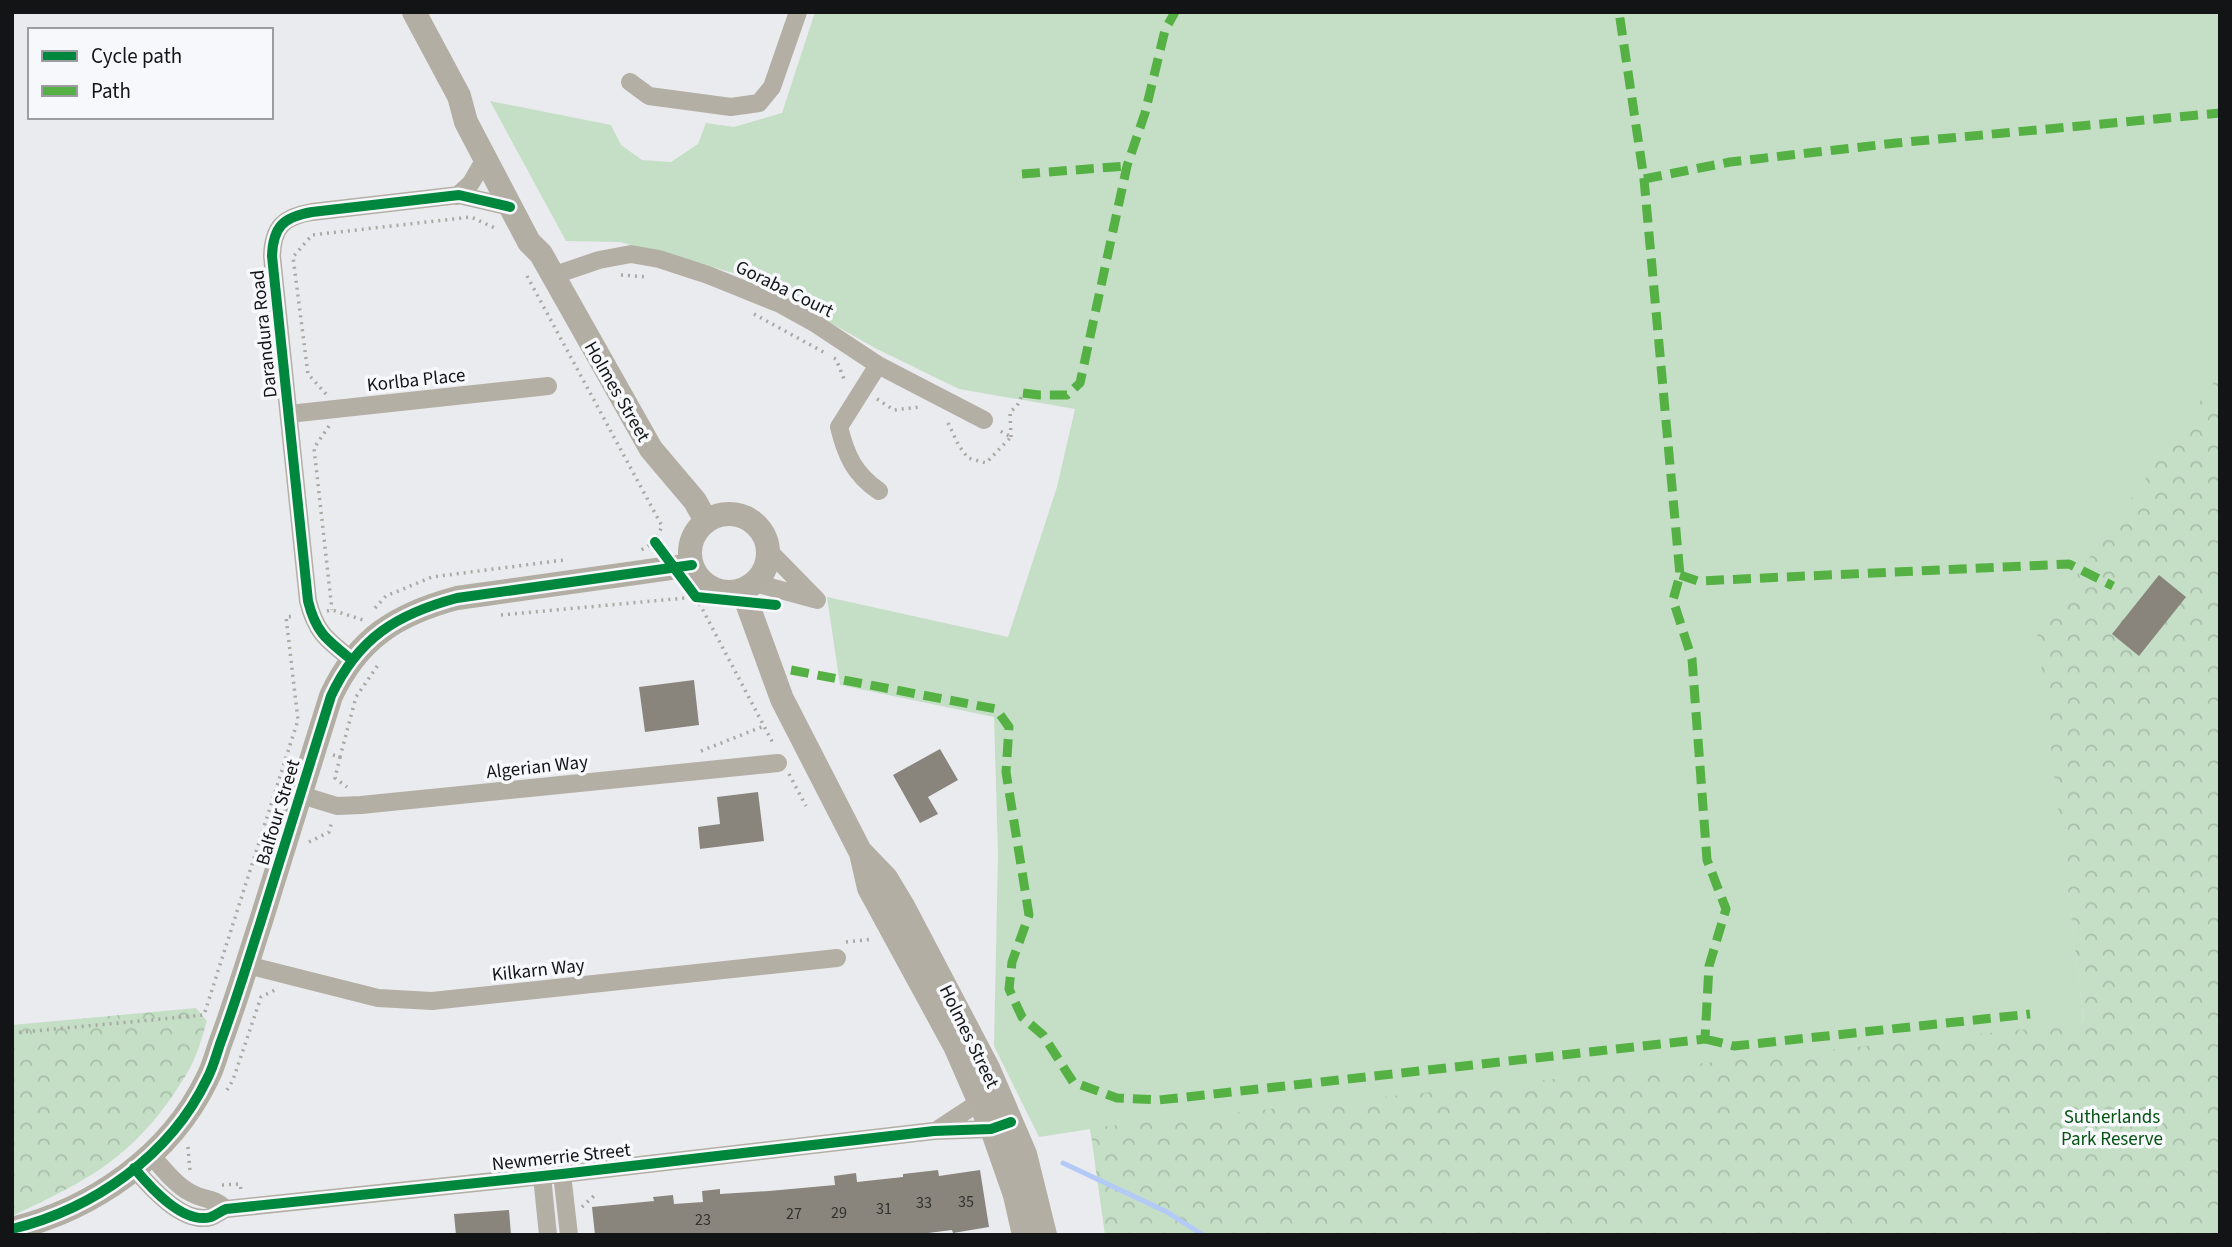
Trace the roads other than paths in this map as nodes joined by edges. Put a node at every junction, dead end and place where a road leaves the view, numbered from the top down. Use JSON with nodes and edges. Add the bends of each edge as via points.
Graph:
{"nodes":[{"id":1,"x":414,"y":12,"type":"edge"},
{"id":2,"x":798,"y":12,"type":"edge"},
{"id":3,"x":630,"y":82,"type":"dead end"},
{"id":4,"x":459,"y":96,"type":"junction"},
{"id":5,"x":485,"y":159,"type":"junction"},
{"id":6,"x":458,"y":196,"type":"junction"},
{"id":7,"x":510,"y":207,"type":"junction"},
{"id":8,"x":532,"y":260,"type":"junction"},
{"id":9,"x":552,"y":276,"type":"junction"},
{"id":10,"x":878,"y":365,"type":"junction"},
{"id":11,"x":548,"y":386,"type":"dead end"},
{"id":12,"x":289,"y":414,"type":"junction"},
{"id":13,"x":984,"y":420,"type":"road end"},
{"id":14,"x":878,"y":491,"type":"dead end"},
{"id":15,"x":700,"y":511,"type":"junction"},
{"id":16,"x":769,"y":551,"type":"junction"},
{"id":17,"x":683,"y":566,"type":"junction"},
{"id":18,"x":750,"y":586,"type":"junction"},
{"id":19,"x":352,"y":660,"type":"junction"},
{"id":20,"x":778,"y":763,"type":"dead end"},
{"id":21,"x":301,"y":795,"type":"junction"},
{"id":22,"x":841,"y":950,"type":"road end"},
{"id":23,"x":247,"y":965,"type":"junction"},
{"id":24,"x":988,"y":1097,"type":"junction"},
{"id":25,"x":1001,"y":1126,"type":"junction"},
{"id":26,"x":934,"y":1131,"type":"junction"},
{"id":27,"x":142,"y":1161,"type":"junction"},
{"id":28,"x":562,"y":1174,"type":"junction"},
{"id":29,"x":542,"y":1176,"type":"junction"},
{"id":30,"x":12,"y":1229,"type":"edge"},
{"id":31,"x":548,"y":1235,"type":"edge"},
{"id":32,"x":569,"y":1235,"type":"edge"},
{"id":33,"x":1024,"y":1235,"type":"edge"},
{"id":34,"x":1045,"y":1235,"type":"edge"}],
"edges":[{"from":1,"to":4,"type":"main road","name":"Holmes Street"},
{"from":2,"to":3,"type":"street","via":[[772,87],[759,103],[730,107],[649,96]]},
{"from":4,"to":5,"type":"main road","name":"Holmes Street"},
{"from":4,"to":8,"type":"main road","name":"Holmes Street","via":[[479,117],[542,237]]},
{"from":5,"to":6,"type":"street"},
{"from":5,"to":7,"type":"main road","name":"Holmes Street"},
{"from":6,"to":7,"type":"street","name":"Darandura Road"},
{"from":6,"to":12,"type":"street","name":"Darandura Road","via":[[296,214],[281,223],[272,239],[272,256]]},
{"from":7,"to":8,"type":"main road","name":"Holmes Street","via":[[529,242]]},
{"from":8,"to":9,"type":"main road","name":"Holmes Street"},
{"from":9,"to":10,"type":"street","name":"Goraba Court","via":[[631,254],[659,259],[780,304]]},
{"from":9,"to":15,"type":"main road","name":"Holmes Street","via":[[651,449]]},
{"from":10,"to":13,"type":"street","name":"Goraba Court"},
{"from":10,"to":14,"type":"street","via":[[839,427],[853,466]]},
{"from":11,"to":12,"type":"street","name":"Korlba Place"},
{"from":12,"to":19,"type":"street","name":"Darandura Road","via":[[313,621],[323,636]]},
{"from":15,"to":16,"type":"main road","via":[[751,520]]},
{"from":15,"to":17,"type":"main road"},
{"from":16,"to":18,"type":"main road","via":[[762,574]]},
{"from":16,"to":18,"type":"street","via":[[817,600]]},
{"from":17,"to":18,"type":"main road","via":[[722,592]]},
{"from":17,"to":19,"type":"main road","name":"Balfour Street","via":[[422,607],[383,630]]},
{"from":18,"to":24,"type":"main road","name":"Holmes Street","via":[[747,603],[782,699],[861,853],[869,888]]},
{"from":19,"to":21,"type":"main road","name":"Balfour Street","via":[[331,696]]},
{"from":20,"to":21,"type":"street","name":"Algerian Way","via":[[337,806]]},
{"from":21,"to":23,"type":"main road","name":"Balfour Street"},
{"from":22,"to":23,"type":"street","name":"Kilkarn Way","via":[[432,1001],[378,998]]},
{"from":23,"to":27,"type":"main road","name":"Balfour Street","via":[[208,1078],[192,1105]]},
{"from":24,"to":25,"type":"main road","name":"Holmes Street"},
{"from":24,"to":26,"type":"street","name":"Newmerrie Street"},
{"from":25,"to":26,"type":"street","name":"Newmerrie Street"},
{"from":25,"to":33,"type":"main road","name":"Holmes Street"},
{"from":25,"to":34,"type":"main road","name":"Holmes Street","via":[[1025,1154]]},
{"from":26,"to":28,"type":"street","name":"Newmerrie Street"},
{"from":27,"to":29,"type":"street","name":"Newmerrie Street","via":[[160,1196],[185,1213],[210,1217],[234,1208]]},
{"from":27,"to":30,"type":"main road","name":"Balfour Street","via":[[84,1203]]},
{"from":28,"to":29,"type":"street","name":"Newmerrie Street"},
{"from":28,"to":32,"type":"street"},
{"from":29,"to":31,"type":"street"}]}
